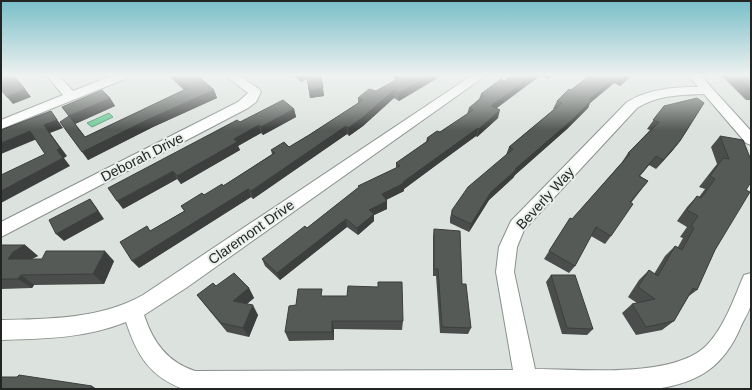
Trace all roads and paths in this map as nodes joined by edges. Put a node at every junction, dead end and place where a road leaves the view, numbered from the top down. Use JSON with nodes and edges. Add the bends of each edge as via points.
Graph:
{"nodes":[{"id":1,"x":76,"y":94,"type":"edge"},
{"id":2,"x":254,"y":94,"type":"edge"},
{"id":3,"x":452,"y":94,"type":"edge"},
{"id":4,"x":654,"y":94,"type":"edge"},
{"id":5,"x":712,"y":94,"type":"edge"},
{"id":6,"x":71,"y":96,"type":"joint"},
{"id":7,"x":1,"y":125,"type":"edge"},
{"id":8,"x":751,"y":140,"type":"edge"},
{"id":9,"x":1,"y":230,"type":"edge"},
{"id":10,"x":751,"y":281,"type":"edge"},
{"id":11,"x":133,"y":310,"type":"junction"},
{"id":12,"x":1,"y":330,"type":"edge"},
{"id":13,"x":528,"y":385,"type":"edge"}],
"edges":[{"from":1,"to":6,"type":"street"},
{"from":2,"to":9,"type":"street","name":"Deborah Drive","via":[[243,105]]},
{"from":3,"to":11,"type":"street","name":"Claremont Drive","via":[[179,282]]},
{"from":4,"to":13,"type":"street","name":"Beverly Way","via":[[632,105],[517,226],[508,247],[505,272]]},
{"from":5,"to":8,"type":"street"},
{"from":6,"to":7,"type":"street"},
{"from":10,"to":13,"type":"street","via":[[726,338],[718,350],[693,368],[677,374],[640,380]]},
{"from":11,"to":12,"type":"street","name":"Claremont Drive","via":[[86,325]]},
{"from":11,"to":13,"type":"street","via":[[143,342],[153,356],[165,369],[195,382]]}]}
